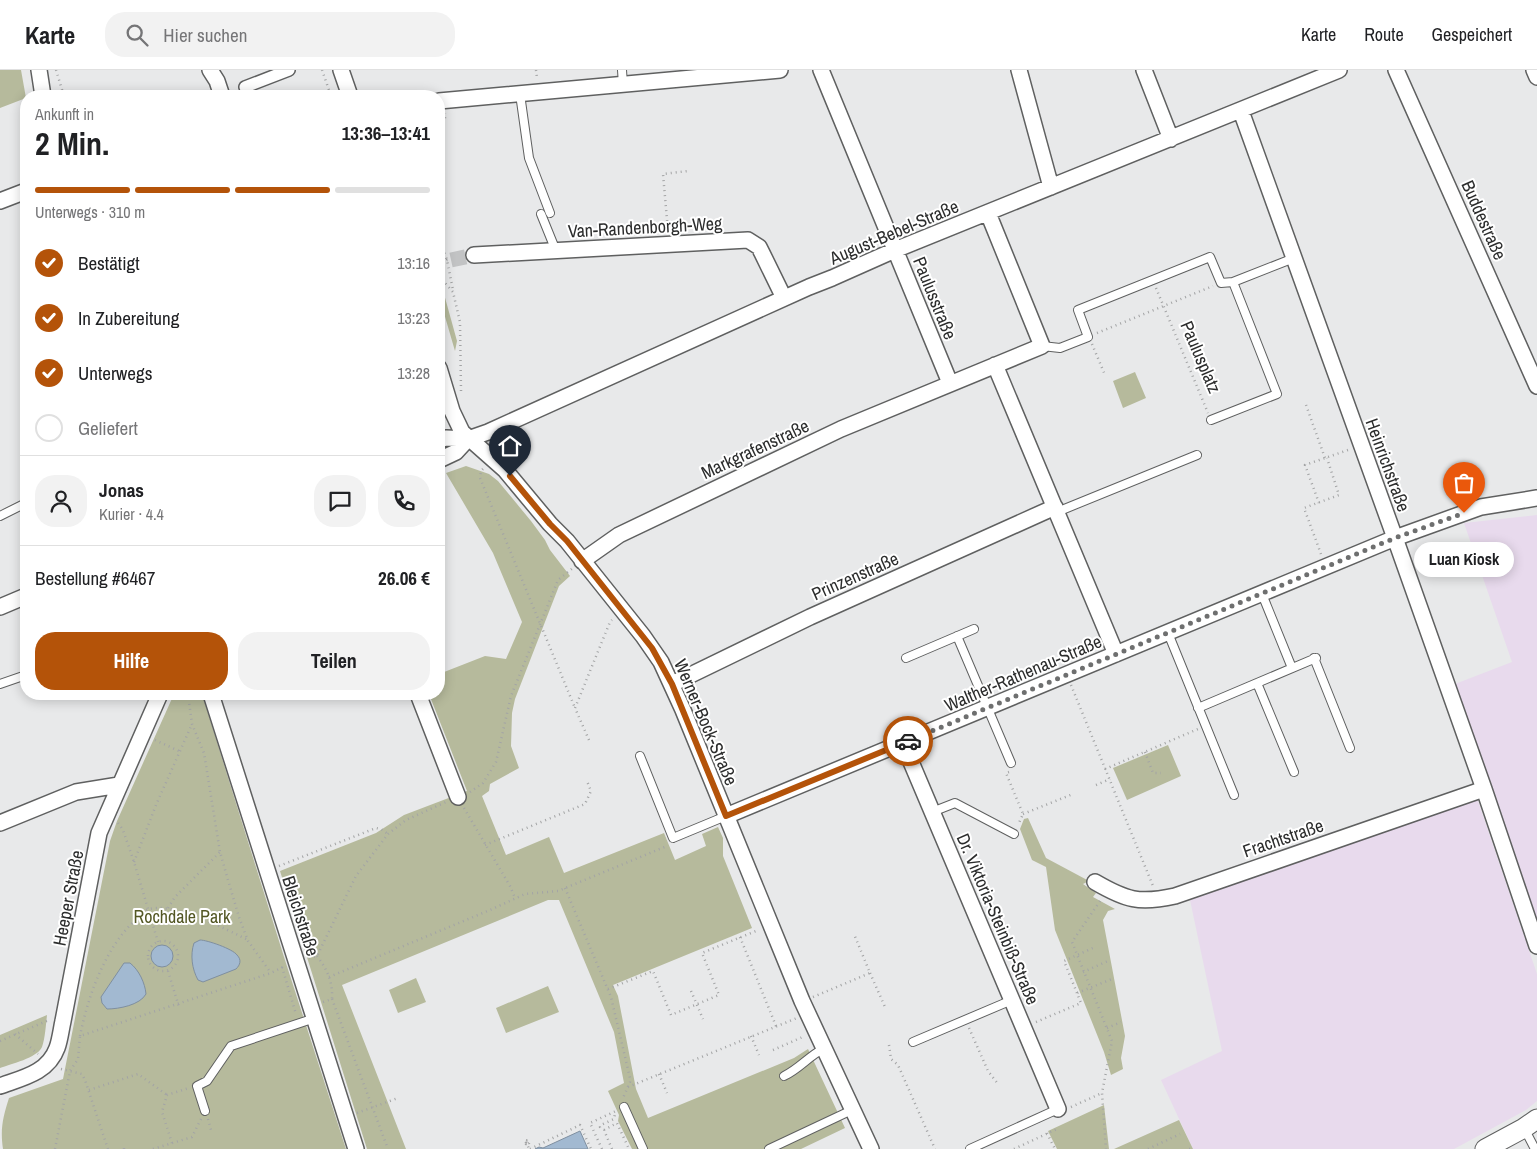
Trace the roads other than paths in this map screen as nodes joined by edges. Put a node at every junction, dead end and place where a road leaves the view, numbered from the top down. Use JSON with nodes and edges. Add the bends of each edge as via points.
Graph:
{"nodes":[{"id":1,"x":39,"y":70,"type":"edge"},
{"id":2,"x":210,"y":70,"type":"edge"},
{"id":3,"x":289,"y":70,"type":"edge"},
{"id":4,"x":341,"y":70,"type":"edge"},
{"id":5,"x":780,"y":70,"type":"edge"},
{"id":6,"x":821,"y":70,"type":"edge"},
{"id":7,"x":1019,"y":70,"type":"edge"},
{"id":8,"x":1144,"y":70,"type":"edge"},
{"id":9,"x":1339,"y":70,"type":"edge"},
{"id":10,"x":1396,"y":70,"type":"edge"},
{"id":11,"x":1534,"y":70,"type":"edge"},
{"id":12,"x":1311,"y":75,"type":"edge"},
{"id":13,"x":622,"y":77,"type":"edge"},
{"id":14,"x":1537,"y":77,"type":"edge"},
{"id":15,"x":43,"y":90,"type":"edge"},
{"id":16,"x":220,"y":90,"type":"edge"},
{"id":17,"x":246,"y":90,"type":"edge"},
{"id":18,"x":348,"y":90,"type":"edge"},
{"id":19,"x":520,"y":94,"type":"junction"},
{"id":20,"x":445,"y":100,"type":"edge"},
{"id":21,"x":1241,"y":111,"type":"junction"},
{"id":22,"x":1171,"y":139,"type":"junction"},
{"id":23,"x":1051,"y":187,"type":"junction"},
{"id":24,"x":20,"y":193,"type":"edge"},
{"id":25,"x":0,"y":201,"type":"edge"},
{"id":26,"x":550,"y":213,"type":"dead end"},
{"id":27,"x":988,"y":213,"type":"junction"},
{"id":28,"x":541,"y":214,"type":"dead end"},
{"id":29,"x":895,"y":250,"type":"junction"},
{"id":30,"x":556,"y":251,"type":"junction"},
{"id":31,"x":474,"y":255,"type":"tunnel mouth"},
{"id":32,"x":1294,"y":258,"type":"junction"},
{"id":33,"x":1233,"y":282,"type":"junction"},
{"id":34,"x":784,"y":298,"type":"junction"},
{"id":35,"x":1042,"y":346,"type":"junction"},
{"id":36,"x":995,"y":365,"type":"junction"},
{"id":37,"x":1534,"y":367,"type":"edge"},
{"id":38,"x":950,"y":383,"type":"junction"},
{"id":39,"x":1537,"y":386,"type":"edge"},
{"id":40,"x":445,"y":388,"type":"edge"},
{"id":41,"x":1211,"y":420,"type":"road end"},
{"id":42,"x":445,"y":438,"type":"edge"},
{"id":43,"x":468,"y":439,"type":"junction"},
{"id":44,"x":1197,"y":454,"type":"dead end"},
{"id":45,"x":445,"y":457,"type":"edge"},
{"id":46,"x":1537,"y":498,"type":"edge"},
{"id":47,"x":20,"y":506,"type":"edge"},
{"id":48,"x":1056,"y":509,"type":"junction"},
{"id":49,"x":0,"y":516,"type":"edge"},
{"id":50,"x":1395,"y":538,"type":"junction"},
{"id":51,"x":582,"y":561,"type":"junction"},
{"id":52,"x":1262,"y":594,"type":"junction"},
{"id":53,"x":20,"y":599,"type":"edge"},
{"id":54,"x":0,"y":607,"type":"edge"},
{"id":55,"x":974,"y":628,"type":"dead end"},
{"id":56,"x":1168,"y":633,"type":"junction"},
{"id":57,"x":956,"y":636,"type":"junction"},
{"id":58,"x":1116,"y":654,"type":"junction"},
{"id":59,"x":906,"y":658,"type":"dead end"},
{"id":60,"x":1292,"y":668,"type":"junction"},
{"id":61,"x":20,"y":677,"type":"edge"},
{"id":62,"x":1257,"y":683,"type":"junction"},
{"id":63,"x":0,"y":684,"type":"edge"},
{"id":64,"x":672,"y":684,"type":"junction"},
{"id":65,"x":157,"y":700,"type":"edge"},
{"id":66,"x":213,"y":700,"type":"edge"},
{"id":67,"x":420,"y":700,"type":"edge"},
{"id":68,"x":988,"y":708,"type":"junction"},
{"id":69,"x":1198,"y":708,"type":"junction"},
{"id":70,"x":903,"y":743,"type":"junction"},
{"id":71,"x":1350,"y":748,"type":"dead end"},
{"id":72,"x":640,"y":756,"type":"dead end"},
{"id":73,"x":1011,"y":764,"type":"dead end"},
{"id":74,"x":1294,"y":772,"type":"dead end"},
{"id":75,"x":119,"y":785,"type":"junction"},
{"id":76,"x":1484,"y":789,"type":"junction"},
{"id":77,"x":1234,"y":795,"type":"dead end"},
{"id":78,"x":458,"y":797,"type":"road end"},
{"id":79,"x":932,"y":812,"type":"junction"},
{"id":80,"x":726,"y":816,"type":"junction"},
{"id":81,"x":0,"y":823,"type":"edge"},
{"id":82,"x":1014,"y":834,"type":"dead end"},
{"id":83,"x":1101,"y":886,"type":"road end"},
{"id":84,"x":1537,"y":946,"type":"edge"},
{"id":85,"x":1012,"y":1000,"type":"junction"},
{"id":86,"x":313,"y":1012,"type":"junction"},
{"id":87,"x":913,"y":1042,"type":"dead end"},
{"id":88,"x":823,"y":1049,"type":"junction"},
{"id":89,"x":784,"y":1076,"type":"dead end"},
{"id":90,"x":0,"y":1086,"type":"edge"},
{"id":91,"x":1058,"y":1109,"type":"joint"},
{"id":92,"x":619,"y":1110,"type":"road end"},
{"id":93,"x":852,"y":1110,"type":"junction"},
{"id":94,"x":205,"y":1111,"type":"road end"},
{"id":95,"x":1530,"y":1124,"type":"edge"},
{"id":96,"x":356,"y":1149,"type":"edge"},
{"id":97,"x":643,"y":1149,"type":"edge"},
{"id":98,"x":769,"y":1149,"type":"edge"},
{"id":99,"x":871,"y":1149,"type":"edge"},
{"id":100,"x":970,"y":1149,"type":"edge"},
{"id":101,"x":1485,"y":1149,"type":"edge"},
{"id":102,"x":1535,"y":1149,"type":"edge"}],
"edges":[{"from":1,"to":15,"type":"street"},
{"from":2,"to":16,"type":"street"},
{"from":3,"to":17,"type":"street","via":[[245,87]]},
{"from":4,"to":18,"type":"street"},
{"from":5,"to":13,"type":"street"},
{"from":6,"to":29,"type":"street","name":"Paulusstraße"},
{"from":7,"to":23,"type":"street"},
{"from":8,"to":22,"type":"street"},
{"from":9,"to":12,"type":"street","name":"August-Bebel-Straße"},
{"from":10,"to":37,"type":"street","name":"Buddestraße"},
{"from":11,"to":14,"type":"street"},
{"from":12,"to":21,"type":"street","name":"August-Bebel-Straße"},
{"from":13,"to":19,"type":"street"},
{"from":19,"to":20,"type":"street"},
{"from":19,"to":26,"type":"lane","via":[[528,158]]},
{"from":21,"to":22,"type":"street","name":"August-Bebel-Straße"},
{"from":21,"to":32,"type":"street","name":"Heinrichstraße"},
{"from":22,"to":23,"type":"street","name":"August-Bebel-Straße"},
{"from":23,"to":27,"type":"street","name":"August-Bebel-Straße"},
{"from":24,"to":25,"type":"street"},
{"from":27,"to":29,"type":"street","name":"August-Bebel-Straße"},
{"from":27,"to":35,"type":"street"},
{"from":28,"to":30,"type":"lane"},
{"from":29,"to":34,"type":"street","name":"August-Bebel-Straße"},
{"from":29,"to":38,"type":"street","name":"Paulusstraße"},
{"from":30,"to":31,"type":"street","name":"Van-Randenborgh-Weg"},
{"from":30,"to":34,"type":"street","name":"Van-Randenborgh-Weg","via":[[741,240],[753,242],[762,253]]},
{"from":32,"to":33,"type":"lane"},
{"from":32,"to":50,"type":"street","name":"Heinrichstraße"},
{"from":33,"to":35,"type":"lane","via":[[1221,283],[1210,257],[1078,310],[1088,337],[1060,348]]},
{"from":33,"to":41,"type":"lane","via":[[1277,394]]},
{"from":34,"to":43,"type":"street","name":"August-Bebel-Straße"},
{"from":35,"to":36,"type":"street"},
{"from":36,"to":38,"type":"street"},
{"from":36,"to":48,"type":"street"},
{"from":37,"to":39,"type":"street","name":"Buddestraße"},
{"from":38,"to":51,"type":"street","name":"Markgrafenstraße","via":[[841,429],[619,535]]},
{"from":40,"to":43,"type":"street","name":"Werner-Bock-Straße","via":[[454,419]]},
{"from":42,"to":43,"type":"street","name":"August-Bebel-Straße"},
{"from":43,"to":45,"type":"street","name":"August-Bebel-Straße","via":[[456,452]]},
{"from":43,"to":51,"type":"street","name":"Werner-Bock-Straße","via":[[510,476]]},
{"from":44,"to":48,"type":"lane"},
{"from":46,"to":50,"type":"street","name":"Walther-Rathenau-Straße","via":[[1481,507]]},
{"from":47,"to":49,"type":"lane"},
{"from":48,"to":58,"type":"street"},
{"from":48,"to":64,"type":"street","name":"Prinzenstraße","via":[[810,617]]},
{"from":50,"to":52,"type":"street","name":"Walther-Rathenau-Straße"},
{"from":50,"to":76,"type":"street","name":"Heinrichstraße"},
{"from":51,"to":64,"type":"street","name":"Werner-Bock-Straße","via":[[652,648]]},
{"from":52,"to":56,"type":"street","name":"Walther-Rathenau-Straße"},
{"from":52,"to":60,"type":"lane"},
{"from":53,"to":54,"type":"street"},
{"from":55,"to":57,"type":"lane"},
{"from":56,"to":58,"type":"street","name":"Walther-Rathenau-Straße"},
{"from":56,"to":69,"type":"lane"},
{"from":57,"to":59,"type":"lane"},
{"from":57,"to":68,"type":"lane"},
{"from":58,"to":68,"type":"street","name":"Walther-Rathenau-Straße"},
{"from":60,"to":62,"type":"lane"},
{"from":60,"to":71,"type":"lane","via":[[1315,658]]},
{"from":61,"to":63,"type":"lane"},
{"from":62,"to":69,"type":"lane"},
{"from":62,"to":74,"type":"lane"},
{"from":64,"to":80,"type":"street","name":"Werner-Bock-Straße"},
{"from":65,"to":75,"type":"street","name":"Heeper Straße"},
{"from":66,"to":86,"type":"street","name":"Bleichstraße"},
{"from":67,"to":78,"type":"street"},
{"from":68,"to":70,"type":"street","name":"Walther-Rathenau-Straße"},
{"from":68,"to":73,"type":"lane"},
{"from":69,"to":77,"type":"lane"},
{"from":70,"to":79,"type":"street","name":"Dr. Viktoria-Steinbiß-Straße"},
{"from":70,"to":80,"type":"street","name":"Walther-Rathenau-Straße"},
{"from":72,"to":80,"type":"lane","via":[[673,838]]},
{"from":75,"to":81,"type":"street","via":[[76,792]]},
{"from":75,"to":90,"type":"street","name":"Heeper Straße","via":[[100,832],[56,1050],[38,1072]]},
{"from":76,"to":83,"type":"street","name":"Frachtstraße","via":[[1175,896],[1129,899]]},
{"from":76,"to":84,"type":"street","name":"Heinrichstraße"},
{"from":79,"to":82,"type":"lane","via":[[955,803]]},
{"from":79,"to":85,"type":"street","name":"Dr. Viktoria-Steinbiß-Straße"},
{"from":80,"to":88,"type":"street","name":"Werner-Bock-Straße"},
{"from":85,"to":87,"type":"lane"},
{"from":85,"to":91,"type":"street","name":"Dr. Viktoria-Steinbiß-Straße"},
{"from":86,"to":94,"type":"lane","via":[[299,1024],[231,1046],[208,1081],[197,1086]]},
{"from":86,"to":96,"type":"street","name":"Bleichstraße"},
{"from":88,"to":89,"type":"lane"},
{"from":88,"to":93,"type":"street","name":"Werner-Bock-Straße"},
{"from":91,"to":100,"type":"lane"},
{"from":92,"to":97,"type":"lane"},
{"from":93,"to":98,"type":"lane"},
{"from":93,"to":99,"type":"street","name":"Werner-Bock-Straße"},
{"from":95,"to":101,"type":"street"},
{"from":95,"to":102,"type":"lane"}]}
